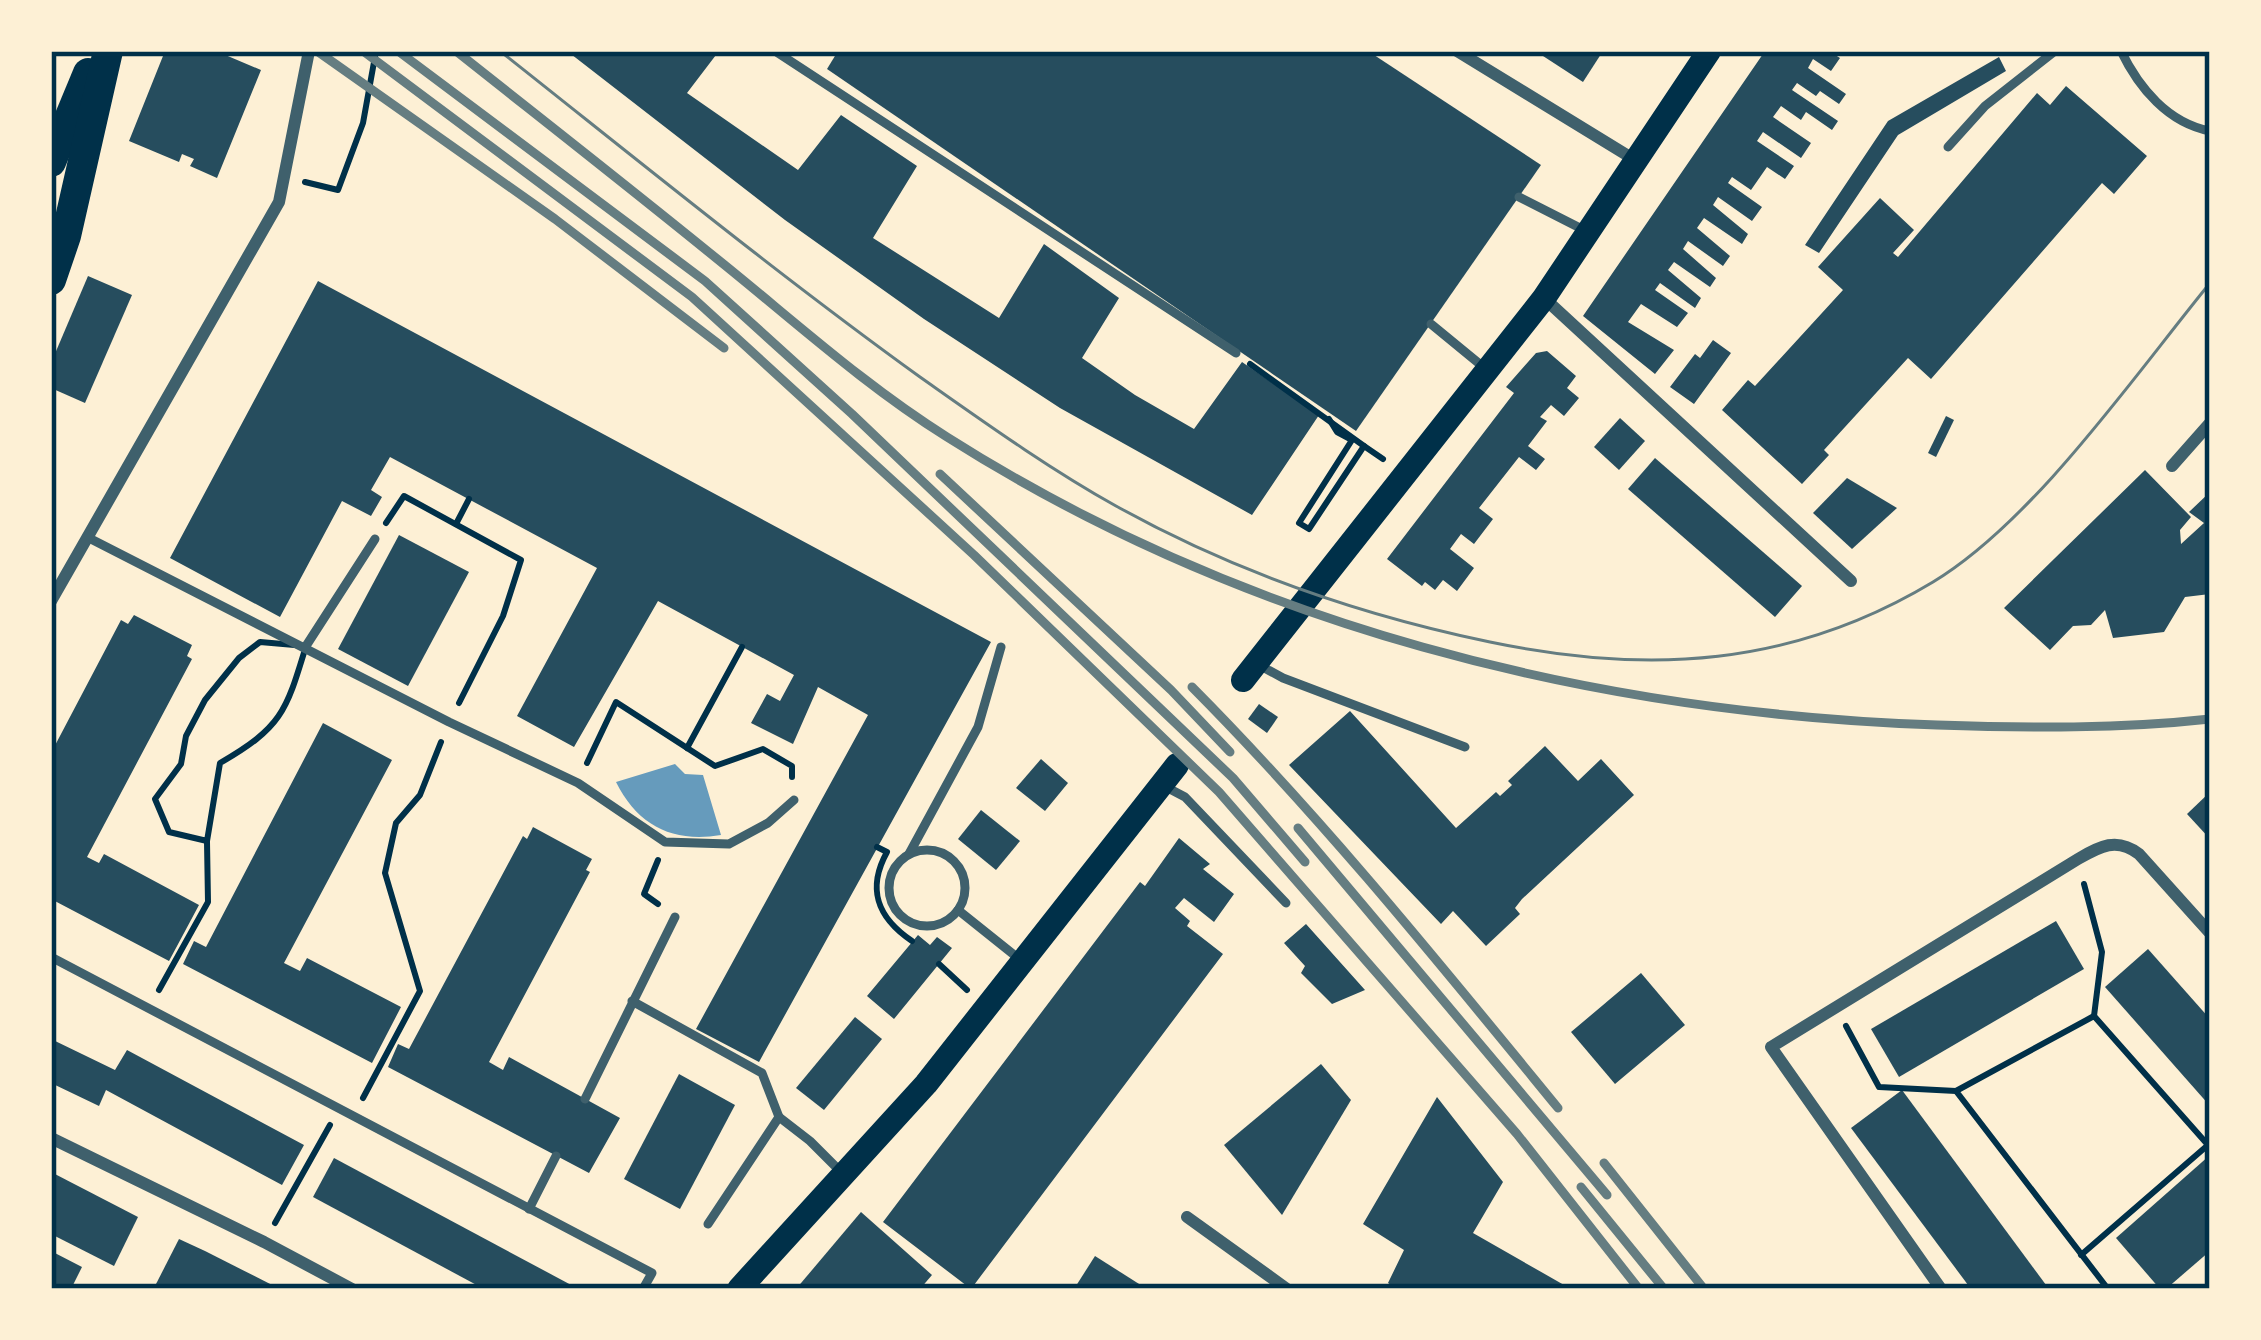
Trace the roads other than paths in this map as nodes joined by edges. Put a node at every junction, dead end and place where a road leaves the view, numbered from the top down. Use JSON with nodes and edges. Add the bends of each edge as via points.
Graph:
{"nodes":[{"id":1,"x":98,"y":51,"type":"edge"},
{"id":2,"x":108,"y":51,"type":"edge"},
{"id":3,"x":308,"y":51,"type":"edge"},
{"id":4,"x":775,"y":51,"type":"edge"},
{"id":5,"x":1457,"y":51,"type":"edge"},
{"id":6,"x":1709,"y":51,"type":"edge"},
{"id":7,"x":2055,"y":51,"type":"edge"},
{"id":8,"x":2121,"y":51,"type":"edge"},
{"id":9,"x":2210,"y":131,"type":"edge"},
{"id":10,"x":1948,"y":147,"type":"dead end"},
{"id":11,"x":1635,"y":160,"type":"junction"},
{"id":12,"x":51,"y":162,"type":"edge"},
{"id":13,"x":1519,"y":197,"type":"dead end"},
{"id":14,"x":1587,"y":231,"type":"junction"},
{"id":15,"x":51,"y":280,"type":"edge"},
{"id":16,"x":1544,"y":298,"type":"junction"},
{"id":17,"x":1431,"y":323,"type":"dead end"},
{"id":18,"x":1235,"y":353,"type":"road end"},
{"id":19,"x":1486,"y":370,"type":"junction"},
{"id":20,"x":2210,"y":423,"type":"edge"},
{"id":21,"x":2172,"y":466,"type":"dead end"},
{"id":22,"x":87,"y":537,"type":"junction"},
{"id":23,"x":375,"y":539,"type":"dead end"},
{"id":24,"x":1851,"y":581,"type":"dead end"},
{"id":25,"x":51,"y":601,"type":"edge"},
{"id":26,"x":306,"y":646,"type":"junction"},
{"id":27,"x":1001,"y":647,"type":"dead end"},
{"id":28,"x":1250,"y":672,"type":"joint"},
{"id":29,"x":1465,"y":747,"type":"dead end"},
{"id":30,"x":1169,"y":775,"type":"joint"},
{"id":31,"x":794,"y":800,"type":"road end"},
{"id":32,"x":909,"y":854,"type":"junction"},
{"id":33,"x":1286,"y":902,"type":"dead end"},
{"id":34,"x":958,"y":910,"type":"junction"},
{"id":35,"x":675,"y":917,"type":"road end"},
{"id":36,"x":2210,"y":933,"type":"edge"},
{"id":37,"x":51,"y":957,"type":"edge"},
{"id":38,"x":1023,"y":962,"type":"junction"},
{"id":39,"x":632,"y":1001,"type":"junction"},
{"id":40,"x":585,"y":1099,"type":"dead end"},
{"id":41,"x":779,"y":1117,"type":"junction"},
{"id":42,"x":51,"y":1138,"type":"edge"},
{"id":43,"x":556,"y":1156,"type":"dead end"},
{"id":44,"x":843,"y":1175,"type":"junction"},
{"id":45,"x":530,"y":1209,"type":"junction"},
{"id":46,"x":1187,"y":1217,"type":"dead end"},
{"id":47,"x":708,"y":1224,"type":"dead end"},
{"id":48,"x":352,"y":1289,"type":"edge"},
{"id":49,"x":643,"y":1289,"type":"edge"},
{"id":50,"x":739,"y":1289,"type":"edge"},
{"id":51,"x":1287,"y":1289,"type":"edge"},
{"id":52,"x":1941,"y":1289,"type":"edge"}],
"edges":[{"from":1,"to":12,"type":"highway"},
{"from":2,"to":15,"type":"highway"},
{"from":3,"to":22,"type":"street","via":[[279,202]]},
{"from":4,"to":18,"type":"lane"},
{"from":5,"to":11,"type":"street"},
{"from":6,"to":11,"type":"main road"},
{"from":7,"to":10,"type":"lane"},
{"from":8,"to":9,"type":"lane","via":[[2160,106]]},
{"from":11,"to":14,"type":"main road"},
{"from":13,"to":14,"type":"lane"},
{"from":14,"to":16,"type":"main road"},
{"from":16,"to":19,"type":"main road"},
{"from":16,"to":24,"type":"street"},
{"from":17,"to":19,"type":"lane"},
{"from":19,"to":28,"type":"main road"},
{"from":20,"to":21,"type":"street"},
{"from":22,"to":25,"type":"street"},
{"from":22,"to":26,"type":"lane"},
{"from":23,"to":26,"type":"lane"},
{"from":26,"to":31,"type":"lane","via":[[578,783],[665,842],[729,844]]},
{"from":27,"to":32,"type":"lane","via":[[978,727]]},
{"from":28,"to":29,"type":"lane"},
{"from":30,"to":33,"type":"lane"},
{"from":30,"to":38,"type":"main road"},
{"from":32,"to":34,"type":"lane","via":[[934,850],[956,862],[966,888]]},
{"from":32,"to":34,"type":"lane","via":[[891,874],[898,912],[926,926]]},
{"from":34,"to":38,"type":"lane"},
{"from":35,"to":39,"type":"lane"},
{"from":36,"to":52,"type":"street","via":[[2127,844],[2111,843],[1771,1047]]},
{"from":37,"to":45,"type":"lane"},
{"from":38,"to":44,"type":"main road"},
{"from":39,"to":40,"type":"lane"},
{"from":39,"to":41,"type":"lane","via":[[762,1073]]},
{"from":41,"to":44,"type":"lane"},
{"from":41,"to":47,"type":"lane"},
{"from":42,"to":48,"type":"street"},
{"from":43,"to":45,"type":"lane"},
{"from":44,"to":50,"type":"main road"},
{"from":45,"to":49,"type":"lane","via":[[652,1273]]},
{"from":46,"to":51,"type":"street"}]}
